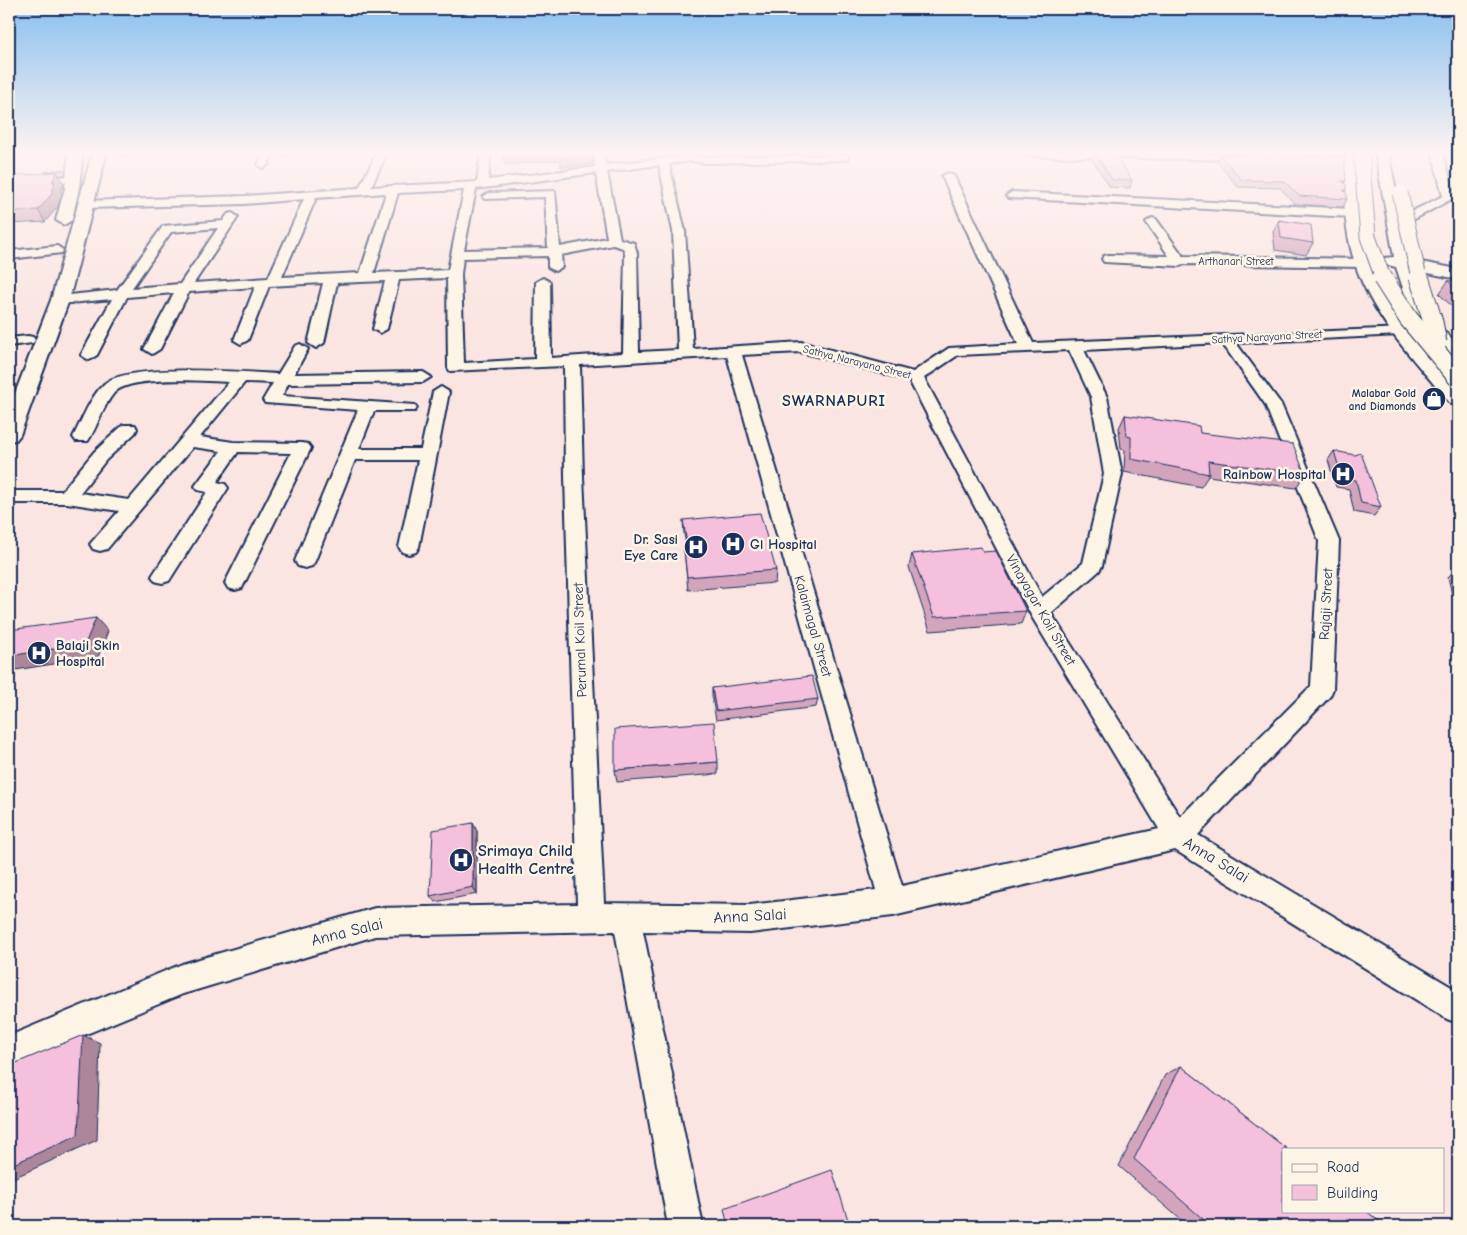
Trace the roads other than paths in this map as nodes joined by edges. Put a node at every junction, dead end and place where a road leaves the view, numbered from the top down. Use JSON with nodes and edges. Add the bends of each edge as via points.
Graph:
{"nodes":[{"id":1,"x":67,"y":209,"type":"edge"},
{"id":2,"x":77,"y":209,"type":"edge"},
{"id":3,"x":85,"y":209,"type":"edge"},
{"id":4,"x":238,"y":209,"type":"edge"},
{"id":5,"x":305,"y":209,"type":"edge"},
{"id":6,"x":387,"y":209,"type":"edge"},
{"id":7,"x":469,"y":209,"type":"edge"},
{"id":8,"x":552,"y":209,"type":"edge"},
{"id":9,"x":608,"y":209,"type":"edge"},
{"id":10,"x":674,"y":209,"type":"edge"},
{"id":11,"x":963,"y":209,"type":"edge"},
{"id":12,"x":1280,"y":209,"type":"edge"},
{"id":13,"x":1352,"y":209,"type":"edge"},
{"id":14,"x":1361,"y":209,"type":"edge"},
{"id":15,"x":1381,"y":209,"type":"edge"},
{"id":16,"x":1393,"y":209,"type":"edge"},
{"id":17,"x":1404,"y":209,"type":"edge"},
{"id":18,"x":1426,"y":209,"type":"edge"},
{"id":19,"x":1352,"y":212,"type":"junction"},
{"id":20,"x":1152,"y":222,"type":"dead end"},
{"id":21,"x":227,"y":224,"type":"junction"},
{"id":22,"x":1396,"y":224,"type":"junction"},
{"id":23,"x":614,"y":241,"type":"junction"},
{"id":24,"x":57,"y":250,"type":"junction"},
{"id":25,"x":554,"y":252,"type":"junction"},
{"id":26,"x":458,"y":254,"type":"junction"},
{"id":27,"x":9,"y":255,"type":"edge"},
{"id":28,"x":1361,"y":258,"type":"junction"},
{"id":29,"x":1109,"y":259,"type":"dead end"},
{"id":30,"x":1180,"y":262,"type":"junction"},
{"id":31,"x":555,"y":267,"type":"dead end"},
{"id":32,"x":1404,"y":268,"type":"junction"},
{"id":33,"x":454,"y":274,"type":"junction"},
{"id":34,"x":1458,"y":274,"type":"edge"},
{"id":35,"x":393,"y":276,"type":"junction"},
{"id":36,"x":366,"y":277,"type":"junction"},
{"id":37,"x":331,"y":280,"type":"junction"},
{"id":38,"x":1458,"y":281,"type":"edge"},
{"id":39,"x":544,"y":282,"type":"dead end"},
{"id":40,"x":268,"y":283,"type":"junction"},
{"id":41,"x":47,"y":284,"type":"dead end"},
{"id":42,"x":184,"y":288,"type":"junction"},
{"id":43,"x":122,"y":293,"type":"junction"},
{"id":44,"x":60,"y":300,"type":"junction"},
{"id":45,"x":34,"y":321,"type":"dead end"},
{"id":46,"x":380,"y":329,"type":"dead end"},
{"id":47,"x":1400,"y":331,"type":"junction"},
{"id":48,"x":1226,"y":339,"type":"junction"},
{"id":49,"x":28,"y":340,"type":"junction"},
{"id":50,"x":241,"y":340,"type":"dead end"},
{"id":51,"x":9,"y":342,"type":"edge"},
{"id":52,"x":316,"y":343,"type":"dead end"},
{"id":53,"x":1436,"y":343,"type":"junction"},
{"id":54,"x":1074,"y":345,"type":"junction"},
{"id":55,"x":1028,"y":347,"type":"junction"},
{"id":56,"x":152,"y":349,"type":"dead end"},
{"id":57,"x":300,"y":349,"type":"dead end"},
{"id":58,"x":733,"y":351,"type":"junction"},
{"id":59,"x":686,"y":354,"type":"junction"},
{"id":60,"x":1458,"y":354,"type":"edge"},
{"id":61,"x":89,"y":355,"type":"dead end"},
{"id":62,"x":20,"y":357,"type":"dead end"},
{"id":63,"x":631,"y":357,"type":"junction"},
{"id":64,"x":572,"y":361,"type":"junction"},
{"id":65,"x":543,"y":363,"type":"junction"},
{"id":66,"x":1458,"y":366,"type":"edge"},
{"id":67,"x":241,"y":377,"type":"junction"},
{"id":68,"x":423,"y":377,"type":"dead end"},
{"id":69,"x":915,"y":377,"type":"junction"},
{"id":70,"x":1458,"y":378,"type":"edge"},
{"id":71,"x":282,"y":379,"type":"junction"},
{"id":72,"x":441,"y":392,"type":"dead end"},
{"id":73,"x":1458,"y":400,"type":"edge"},
{"id":74,"x":9,"y":405,"type":"edge"},
{"id":75,"x":368,"y":406,"type":"junction"},
{"id":76,"x":409,"y":408,"type":"dead end"},
{"id":77,"x":129,"y":430,"type":"dead end"},
{"id":78,"x":9,"y":435,"type":"edge"},
{"id":79,"x":82,"y":437,"type":"dead end"},
{"id":80,"x":187,"y":441,"type":"junction"},
{"id":81,"x":233,"y":446,"type":"junction"},
{"id":82,"x":429,"y":454,"type":"junction"},
{"id":83,"x":348,"y":455,"type":"junction"},
{"id":84,"x":9,"y":497,"type":"edge"},
{"id":85,"x":67,"y":497,"type":"junction"},
{"id":86,"x":134,"y":507,"type":"junction"},
{"id":87,"x":100,"y":544,"type":"dead end"},
{"id":88,"x":409,"y":547,"type":"dead end"},
{"id":89,"x":306,"y":560,"type":"dead end"},
{"id":90,"x":162,"y":576,"type":"dead end"},
{"id":91,"x":235,"y":583,"type":"dead end"},
{"id":92,"x":1039,"y":611,"type":"junction"},
{"id":93,"x":1178,"y":837,"type":"junction"},
{"id":94,"x":893,"y":902,"type":"junction"},
{"id":95,"x":626,"y":917,"type":"junction"},
{"id":96,"x":591,"y":918,"type":"junction"},
{"id":97,"x":1458,"y":1008,"type":"edge"},
{"id":98,"x":9,"y":1051,"type":"edge"},
{"id":99,"x":686,"y":1226,"type":"edge"}],
"edges":[{"from":1,"to":24,"type":"main road"},
{"from":2,"to":74,"type":"main road","via":[[48,308]]},
{"from":3,"to":44,"type":"main road"},
{"from":4,"to":21,"type":"street"},
{"from":5,"to":40,"type":"street"},
{"from":6,"to":36,"type":"street"},
{"from":7,"to":26,"type":"street"},
{"from":8,"to":25,"type":"street"},
{"from":9,"to":23,"type":"street"},
{"from":10,"to":59,"type":"street","via":[[679,231]]},
{"from":11,"to":55,"type":"street"},
{"from":12,"to":19,"type":"street"},
{"from":13,"to":19,"type":"main road"},
{"from":14,"to":70,"type":"main road","bridge":true,"via":[[1376,263],[1408,317]]},
{"from":15,"to":53,"type":"main road","via":[[1387,255],[1416,317]]},
{"from":16,"to":22,"type":"main road"},
{"from":17,"to":53,"type":"main road","bridge":true},
{"from":18,"to":22,"type":"street"},
{"from":19,"to":28,"type":"main road"},
{"from":20,"to":30,"type":"street"},
{"from":21,"to":42,"type":"street"},
{"from":21,"to":43,"type":"street","via":[[167,229]]},
{"from":22,"to":32,"type":"main road"},
{"from":23,"to":25,"type":"street"},
{"from":23,"to":63,"type":"street","via":[[629,246],[631,253]]},
{"from":24,"to":27,"type":"street"},
{"from":24,"to":41,"type":"main road"},
{"from":25,"to":26,"type":"street"},
{"from":25,"to":31,"type":"street"},
{"from":26,"to":33,"type":"street"},
{"from":28,"to":30,"type":"street","name":"Arthanari Street"},
{"from":28,"to":32,"type":"main road"},
{"from":28,"to":47,"type":"main road","via":[[1377,297]]},
{"from":29,"to":30,"type":"street","name":"Arthanari Street"},
{"from":32,"to":34,"type":"main road"},
{"from":32,"to":38,"type":"main road"},
{"from":32,"to":60,"type":"main road","via":[[1425,324]]},
{"from":33,"to":35,"type":"street"},
{"from":33,"to":65,"type":"street","name":"Sathya Narayana Street","via":[[456,368]]},
{"from":35,"to":36,"type":"street"},
{"from":35,"to":46,"type":"street"},
{"from":36,"to":37,"type":"street"},
{"from":37,"to":40,"type":"street"},
{"from":37,"to":52,"type":"street"},
{"from":39,"to":65,"type":"street"},
{"from":40,"to":42,"type":"street"},
{"from":40,"to":50,"type":"street"},
{"from":42,"to":43,"type":"street"},
{"from":42,"to":56,"type":"street"},
{"from":43,"to":44,"type":"street"},
{"from":43,"to":61,"type":"street"},
{"from":44,"to":78,"type":"main road"},
{"from":45,"to":49,"type":"main road"},
{"from":47,"to":48,"type":"street","name":"Sathya Narayana Street"},
{"from":47,"to":73,"type":"main road"},
{"from":48,"to":54,"type":"street","name":"Sathya Narayana Street"},
{"from":48,"to":93,"type":"street","name":"Rajaji Street","via":[[1273,404],[1329,541],[1322,689]]},
{"from":49,"to":51,"type":"street"},
{"from":49,"to":62,"type":"main road"},
{"from":53,"to":66,"type":"main road"},
{"from":54,"to":55,"type":"street","name":"Sathya Narayana Street"},
{"from":54,"to":92,"type":"street","via":[[1099,397],[1112,474],[1092,566]]},
{"from":55,"to":69,"type":"street","name":"Sathya Narayana Street","via":[[954,350]]},
{"from":57,"to":71,"type":"street"},
{"from":58,"to":59,"type":"street","name":"Sathya Narayana Street"},
{"from":58,"to":69,"type":"street","name":"Sathya Narayana Street","via":[[801,347]]},
{"from":58,"to":94,"type":"street","name":"Kalaimagal Street"},
{"from":59,"to":63,"type":"street","name":"Sathya Narayana Street"},
{"from":63,"to":64,"type":"street","name":"Sathya Narayana Street"},
{"from":64,"to":65,"type":"street","name":"Sathya Narayana Street"},
{"from":64,"to":96,"type":"street","name":"Perumal Koil Street"},
{"from":67,"to":71,"type":"street"},
{"from":67,"to":79,"type":"street","via":[[168,376],[121,380],[110,386]]},
{"from":67,"to":80,"type":"street"},
{"from":68,"to":71,"type":"street"},
{"from":69,"to":92,"type":"street","name":"Vinayagar Koil Street"},
{"from":71,"to":75,"type":"street","via":[[270,400]]},
{"from":72,"to":82,"type":"street"},
{"from":75,"to":76,"type":"street"},
{"from":75,"to":83,"type":"street"},
{"from":77,"to":85,"type":"street","via":[[100,456]]},
{"from":80,"to":81,"type":"street"},
{"from":80,"to":86,"type":"street"},
{"from":81,"to":90,"type":"street","via":[[204,486],[219,488]]},
{"from":81,"to":91,"type":"street","via":[[302,448]]},
{"from":82,"to":83,"type":"street"},
{"from":82,"to":88,"type":"street"},
{"from":83,"to":89,"type":"street"},
{"from":84,"to":85,"type":"street"},
{"from":85,"to":86,"type":"street"},
{"from":86,"to":87,"type":"street"},
{"from":92,"to":93,"type":"street","name":"Vinayagar Koil Street"},
{"from":93,"to":94,"type":"street","name":"Anna Salai"},
{"from":93,"to":97,"type":"street","name":"Anna Salai"},
{"from":94,"to":95,"type":"street","name":"Anna Salai","via":[[750,919]]},
{"from":95,"to":96,"type":"street","name":"Anna Salai"},
{"from":95,"to":99,"type":"street"},
{"from":96,"to":98,"type":"street","name":"Anna Salai","via":[[376,922],[182,979]]}]}
